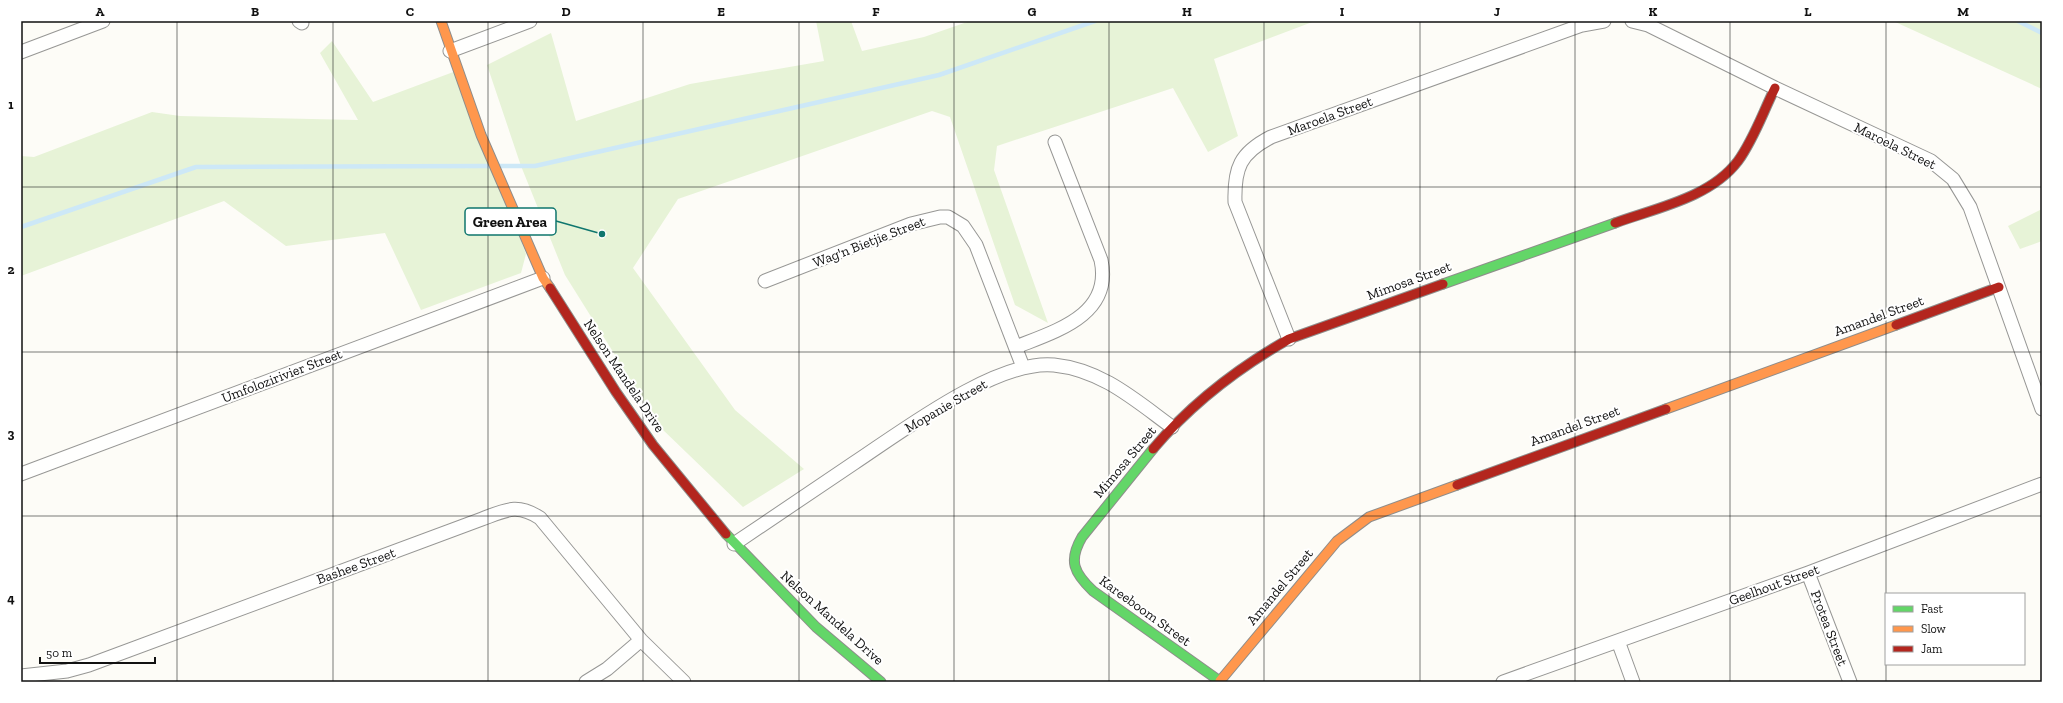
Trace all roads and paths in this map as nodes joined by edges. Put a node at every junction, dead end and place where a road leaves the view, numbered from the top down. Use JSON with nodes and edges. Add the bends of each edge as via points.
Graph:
{"nodes":[{"id":1,"x":103,"y":21,"type":"edge"},
{"id":2,"x":441,"y":21,"type":"edge"},
{"id":3,"x":530,"y":21,"type":"edge"},
{"id":4,"x":1604,"y":21,"type":"edge"},
{"id":5,"x":1632,"y":21,"type":"edge"},
{"id":6,"x":450,"y":51,"type":"junction"},
{"id":7,"x":21,"y":52,"type":"edge"},
{"id":8,"x":1775,"y":88,"type":"junction"},
{"id":9,"x":1055,"y":142,"type":"dead end"},
{"id":10,"x":543,"y":278,"type":"junction"},
{"id":11,"x":765,"y":282,"type":"dead end"},
{"id":12,"x":1999,"y":287,"type":"junction"},
{"id":13,"x":1289,"y":339,"type":"junction"},
{"id":14,"x":1016,"y":347,"type":"junction"},
{"id":15,"x":1023,"y":367,"type":"junction"},
{"id":16,"x":2042,"y":409,"type":"edge"},
{"id":17,"x":1172,"y":428,"type":"junction"},
{"id":18,"x":21,"y":474,"type":"edge"},
{"id":19,"x":2042,"y":484,"type":"edge"},
{"id":20,"x":734,"y":544,"type":"junction"},
{"id":21,"x":1075,"y":548,"type":"joint"},
{"id":22,"x":1808,"y":573,"type":"junction"},
{"id":23,"x":641,"y":640,"type":"junction"},
{"id":24,"x":1618,"y":641,"type":"junction"},
{"id":25,"x":21,"y":676,"type":"edge"},
{"id":26,"x":586,"y":682,"type":"edge"},
{"id":27,"x":684,"y":682,"type":"edge"},
{"id":28,"x":881,"y":682,"type":"edge"},
{"id":29,"x":1221,"y":682,"type":"edge"},
{"id":30,"x":1503,"y":682,"type":"edge"},
{"id":31,"x":1633,"y":682,"type":"edge"},
{"id":32,"x":1850,"y":682,"type":"edge"}],
"edges":[{"from":1,"to":7,"type":"street"},
{"from":2,"to":6,"type":"street","name":"Nelson Mandela Drive"},
{"from":3,"to":6,"type":"street"},
{"from":4,"to":13,"type":"street","name":"Maroela Street","via":[[1582,25],[1271,137],[1249,151],[1237,170],[1235,202]]},
{"from":5,"to":8,"type":"street","name":"Maroela Street","via":[[1648,26]]},
{"from":6,"to":10,"type":"street","name":"Nelson Mandela Drive","via":[[481,135]]},
{"from":8,"to":12,"type":"street","name":"Maroela Street","via":[[1943,170],[1953,180],[1970,207]]},
{"from":8,"to":13,"type":"street","name":"Mimosa Street","via":[[1743,153],[1731,169],[1693,195]]},
{"from":9,"to":14,"type":"street","via":[[1101,260],[1104,273],[1102,284],[1094,302],[1081,316],[1065,327]]},
{"from":10,"to":18,"type":"street","name":"Umfolozirivier Street"},
{"from":10,"to":20,"type":"street","name":"Nelson Mandela Drive","via":[[653,445]]},
{"from":11,"to":14,"type":"street","name":"Wag'n Bietjie Street","via":[[911,224],[928,218],[948,217],[963,226],[976,245]]},
{"from":12,"to":16,"type":"street","name":"Maroela Street"},
{"from":12,"to":29,"type":"street","name":"Amandel Street","via":[[1369,518],[1337,541]]},
{"from":13,"to":17,"type":"street","name":"Mimosa Street","via":[[1250,362]]},
{"from":14,"to":15,"type":"street","name":"Wag'n Bietjie Street"},
{"from":15,"to":17,"type":"street","name":"Mopanie Street","via":[[1054,365],[1103,378]]},
{"from":15,"to":20,"type":"street","name":"Mopanie Street","via":[[999,375],[928,413]]},
{"from":17,"to":21,"type":"street","name":"Mimosa Street"},
{"from":19,"to":22,"type":"street","name":"Geelhout Street"},
{"from":20,"to":28,"type":"street","name":"Nelson Mandela Drive","via":[[816,627]]},
{"from":21,"to":29,"type":"street","name":"Kareeboom Street","via":[[1075,568],[1082,581]]},
{"from":22,"to":24,"type":"street","name":"Geelhout Street"},
{"from":22,"to":32,"type":"street","name":"Protea Street"},
{"from":23,"to":25,"type":"street","name":"Bashee Street","via":[[552,530],[540,518],[518,508],[475,521],[89,665],[60,672]]},
{"from":23,"to":26,"type":"street","via":[[607,669]]},
{"from":23,"to":27,"type":"street","name":"Bashee Street"},
{"from":24,"to":30,"type":"street","name":"Geelhout Street"},
{"from":24,"to":31,"type":"street"}]}
